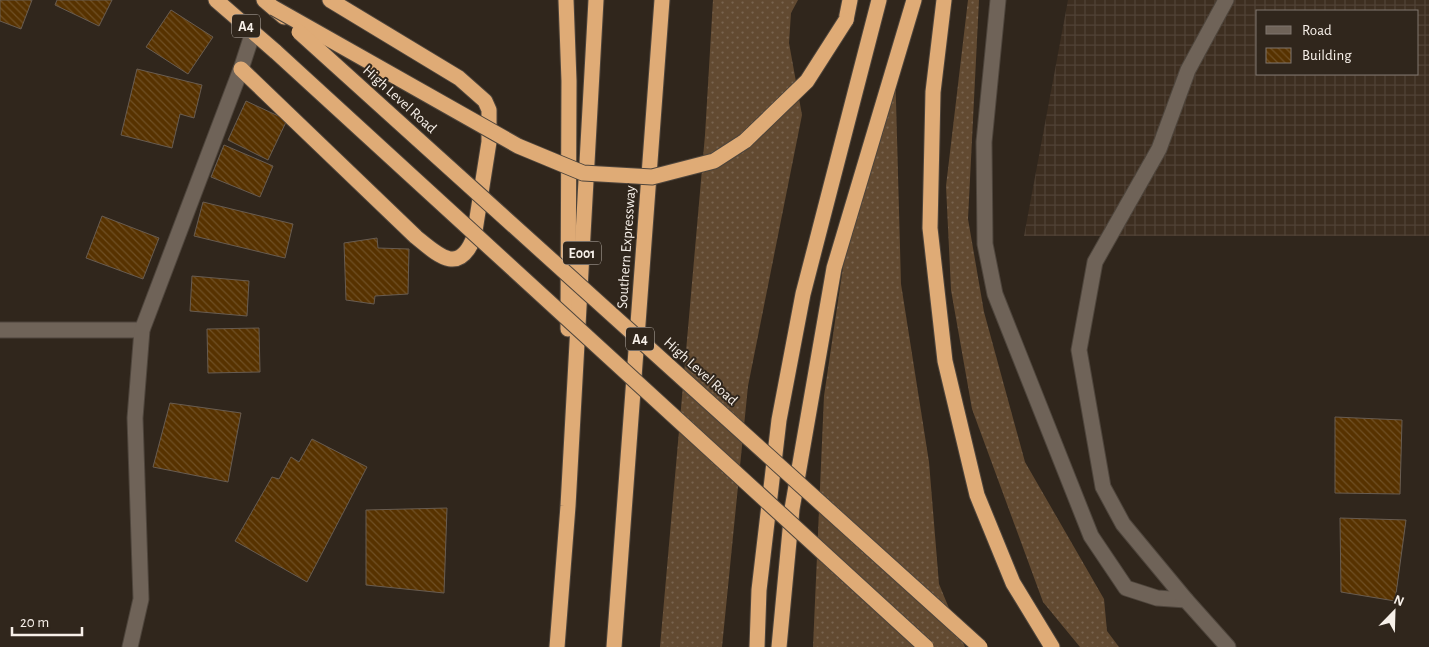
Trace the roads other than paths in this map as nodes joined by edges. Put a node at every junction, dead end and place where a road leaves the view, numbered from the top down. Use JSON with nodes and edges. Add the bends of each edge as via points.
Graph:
{"nodes":[{"id":1,"x":216,"y":0,"type":"edge"},
{"id":2,"x":330,"y":0,"type":"edge"},
{"id":3,"x":566,"y":0,"type":"edge"},
{"id":4,"x":596,"y":0,"type":"edge"},
{"id":5,"x":662,"y":0,"type":"edge"},
{"id":6,"x":850,"y":0,"type":"edge"},
{"id":7,"x":879,"y":0,"type":"edge"},
{"id":8,"x":914,"y":0,"type":"edge"},
{"id":9,"x":944,"y":0,"type":"edge"},
{"id":10,"x":998,"y":0,"type":"edge"},
{"id":11,"x":1226,"y":0,"type":"edge"},
{"id":12,"x":269,"y":4,"type":"edge"},
{"id":13,"x":253,"y":32,"type":"junction"},
{"id":14,"x":241,"y":69,"type":"junction"},
{"id":15,"x":0,"y":330,"type":"edge"},
{"id":16,"x":142,"y":330,"type":"junction"},
{"id":17,"x":568,"y":506,"type":"junction"},
{"id":18,"x":1186,"y":600,"type":"junction"},
{"id":19,"x":130,"y":647,"type":"edge"},
{"id":20,"x":557,"y":647,"type":"edge"},
{"id":21,"x":614,"y":647,"type":"edge"},
{"id":22,"x":757,"y":647,"type":"edge"},
{"id":23,"x":779,"y":647,"type":"edge"},
{"id":24,"x":926,"y":647,"type":"edge"},
{"id":25,"x":980,"y":647,"type":"edge"},
{"id":26,"x":1052,"y":647,"type":"edge"},
{"id":27,"x":1228,"y":647,"type":"edge"}],
"edges":[{"from":1,"to":13,"type":"highway","number":"A4"},
{"from":2,"to":14,"type":"highway","via":[[459,78],[485,101],[489,110],[489,142],[474,238],[465,255],[454,260],[447,258],[416,237]]},
{"from":3,"to":17,"type":"highway","via":[[569,81]]},
{"from":4,"to":17,"type":"highway","number":"E001"},
{"from":5,"to":21,"type":"highway","name":"Southern Expressway"},
{"from":6,"to":12,"type":"highway","bridge":true,"via":[[846,20],[807,81],[744,141],[714,161],[652,177],[582,173],[518,146]]},
{"from":7,"to":22,"type":"highway","via":[[803,294],[790,362],[778,430],[760,590]]},
{"from":8,"to":23,"type":"highway","via":[[834,268],[792,509]]},
{"from":9,"to":26,"type":"highway","via":[[934,92],[930,228],[945,361],[977,494],[1013,583]]},
{"from":10,"to":18,"type":"street","via":[[984,142],[985,244],[995,294],[1091,536],[1126,588],[1157,598]]},
{"from":11,"to":18,"type":"street","via":[[1188,70],[1160,149],[1095,262],[1078,350],[1103,487],[1123,524]]},
{"from":12,"to":25,"type":"highway","name":"High Level Road","number":"A4","bridge":true},
{"from":13,"to":14,"type":"street"},
{"from":13,"to":24,"type":"highway","number":"A4","bridge":true},
{"from":14,"to":16,"type":"street"},
{"from":15,"to":16,"type":"street"},
{"from":16,"to":19,"type":"street","via":[[135,418],[141,599]]},
{"from":17,"to":20,"type":"highway","number":"E001"},
{"from":18,"to":27,"type":"street"}]}
